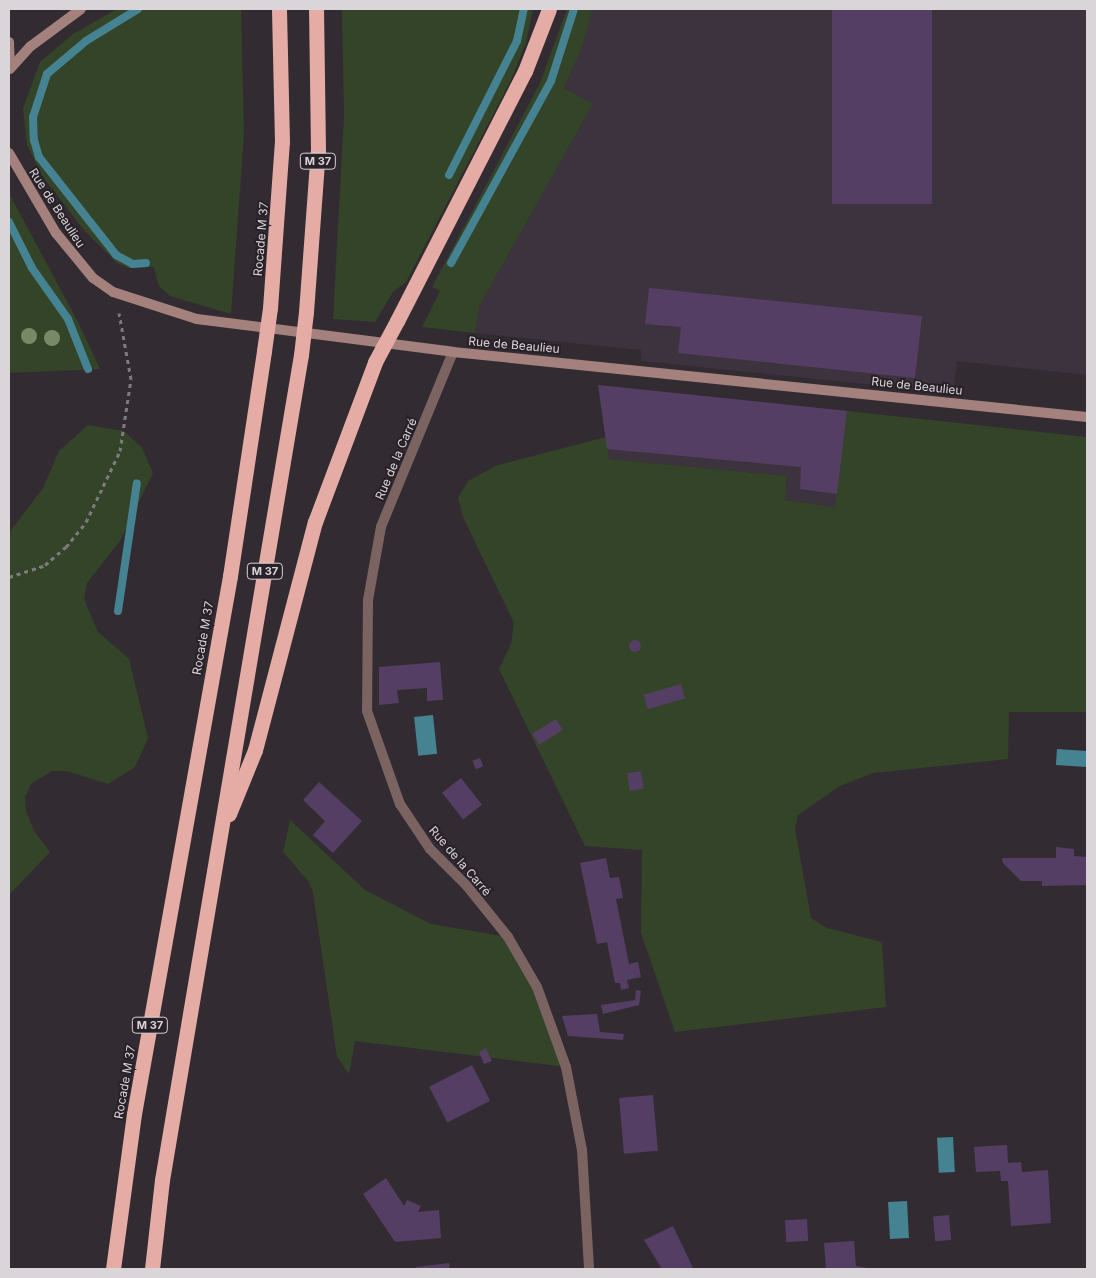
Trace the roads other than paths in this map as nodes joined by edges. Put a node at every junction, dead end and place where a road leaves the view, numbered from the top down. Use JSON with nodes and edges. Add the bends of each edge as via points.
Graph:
{"nodes":[{"id":1,"x":81,"y":9,"type":"edge"},
{"id":2,"x":279,"y":9,"type":"edge"},
{"id":3,"x":316,"y":9,"type":"edge"},
{"id":4,"x":548,"y":9,"type":"edge"},
{"id":5,"x":9,"y":42,"type":"edge"},
{"id":6,"x":9,"y":70,"type":"edge"},
{"id":7,"x":9,"y":155,"type":"edge"},
{"id":8,"x":454,"y":352,"type":"junction"},
{"id":9,"x":1087,"y":417,"type":"edge"},
{"id":10,"x":217,"y":844,"type":"junction"},
{"id":11,"x":113,"y":1269,"type":"edge"},
{"id":12,"x":152,"y":1269,"type":"edge"},
{"id":13,"x":589,"y":1269,"type":"edge"}],
"edges":[{"from":1,"to":6,"type":"street","via":[[31,46]]},
{"from":2,"to":11,"type":"highway","name":"Rocade M 37","number":"M 37","bridge":true,"via":[[282,142],[270,308],[230,576],[134,1114]]},
{"from":3,"to":10,"type":"highway","number":"M 37","bridge":true,"via":[[318,150],[301,355]]},
{"from":4,"to":10,"type":"highway","bridge":true,"via":[[521,80],[375,362],[314,522],[255,750]]},
{"from":5,"to":6,"type":"street"},
{"from":7,"to":8,"type":"street","name":"Rue de Beaulieu","via":[[78,263],[113,292],[197,319]]},
{"from":8,"to":9,"type":"street","name":"Rue de Beaulieu"},
{"from":8,"to":13,"type":"street","name":"Rue de la Carré","via":[[381,527],[368,600],[367,712],[400,804],[430,849],[467,886],[508,938],[537,987],[566,1067],[580,1141]]},
{"from":10,"to":12,"type":"highway","number":"M 37","via":[[162,1180]]}]}
